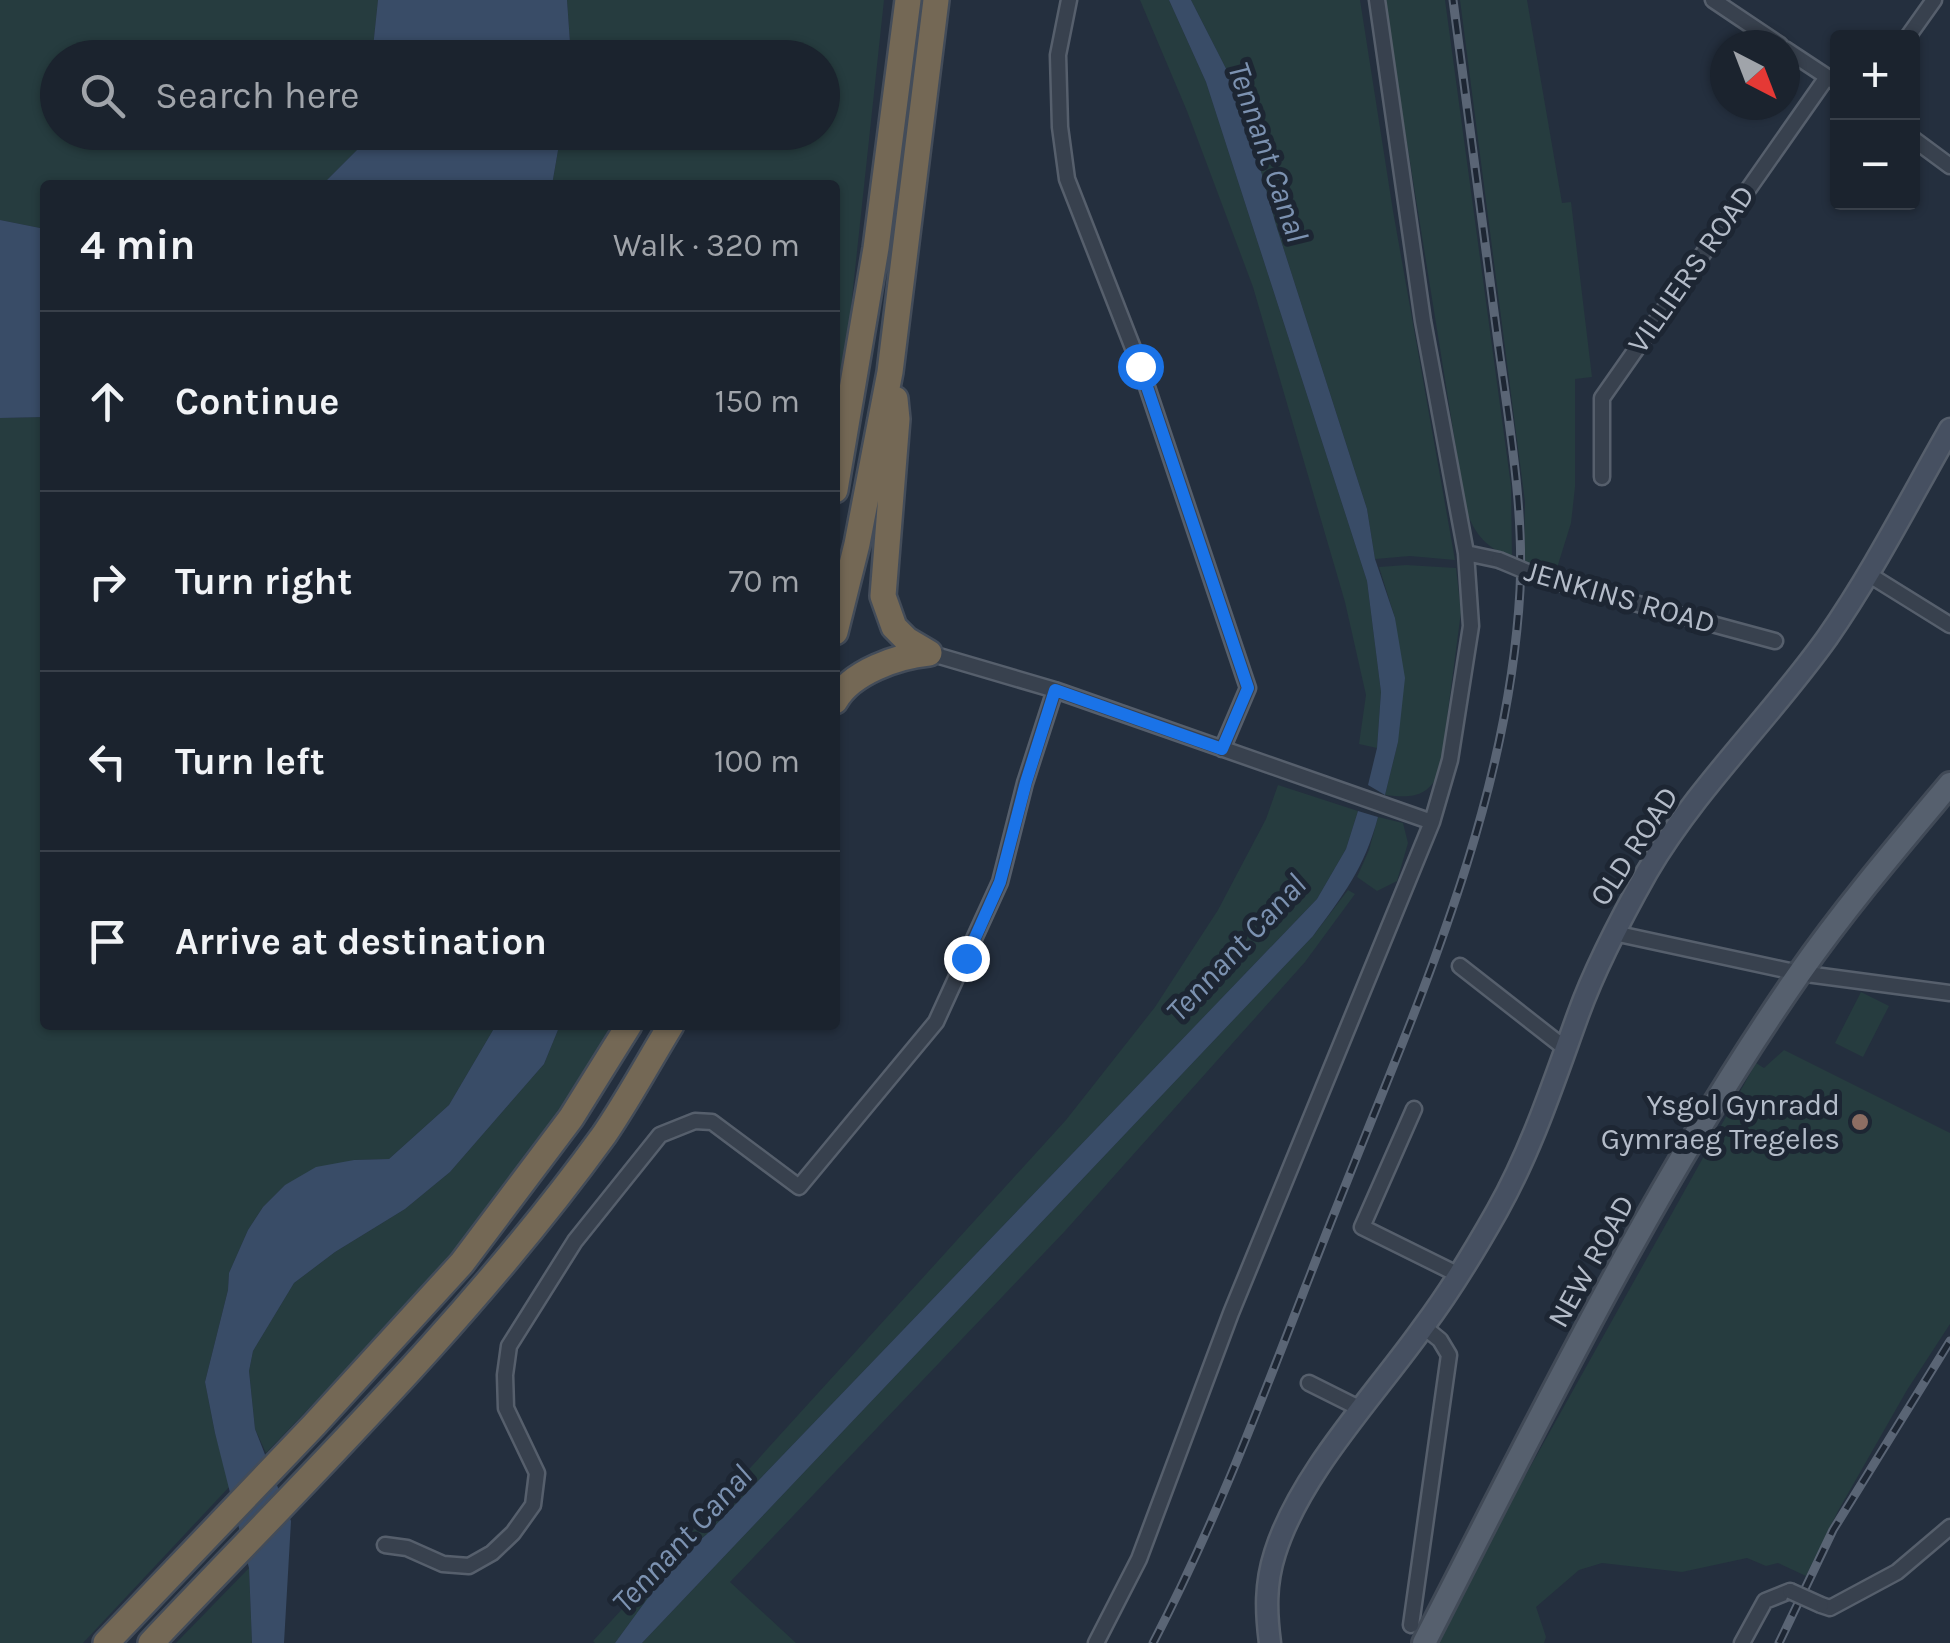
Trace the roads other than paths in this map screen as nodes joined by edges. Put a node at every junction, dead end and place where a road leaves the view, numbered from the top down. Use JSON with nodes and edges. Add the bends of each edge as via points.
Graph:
{"nodes":[{"id":1,"x":908,"y":0,"type":"edge"},
{"id":2,"x":936,"y":0,"type":"edge"},
{"id":3,"x":1068,"y":0,"type":"edge"},
{"id":4,"x":1377,"y":0,"type":"edge"},
{"id":5,"x":1713,"y":0,"type":"edge"},
{"id":6,"x":1934,"y":0,"type":"edge"},
{"id":7,"x":1942,"y":0,"type":"edge"},
{"id":8,"x":1950,"y":6,"type":"edge"},
{"id":9,"x":1757,"y":30,"type":"edge"},
{"id":10,"x":1913,"y":30,"type":"edge"},
{"id":11,"x":1800,"y":59,"type":"edge"},
{"id":12,"x":1830,"y":79,"type":"edge"},
{"id":13,"x":1830,"y":83,"type":"edge"},
{"id":14,"x":1920,"y":144,"type":"edge"},
{"id":15,"x":1950,"y":166,"type":"edge"},
{"id":16,"x":890,"y":372,"type":"junction"},
{"id":17,"x":1950,"y":429,"type":"edge"},
{"id":18,"x":840,"y":460,"type":"edge"},
{"id":19,"x":1602,"y":477,"type":"dead end"},
{"id":20,"x":1466,"y":553,"type":"junction"},
{"id":21,"x":1868,"y":574,"type":"junction"},
{"id":22,"x":840,"y":613,"type":"edge"},
{"id":23,"x":1950,"y":625,"type":"edge"},
{"id":24,"x":1774,"y":641,"type":"dead end"},
{"id":25,"x":929,"y":652,"type":"junction"},
{"id":26,"x":1055,"y":690,"type":"junction"},
{"id":27,"x":840,"y":696,"type":"edge"},
{"id":28,"x":1222,"y":749,"type":"junction"},
{"id":29,"x":1950,"y":784,"type":"edge"},
{"id":30,"x":1432,"y":822,"type":"junction"},
{"id":31,"x":1614,"y":933,"type":"junction"},
{"id":32,"x":1460,"y":966,"type":"dead end"},
{"id":33,"x":1799,"y":974,"type":"junction"},
{"id":34,"x":1950,"y":992,"type":"edge"},
{"id":35,"x":626,"y":1030,"type":"edge"},
{"id":36,"x":668,"y":1030,"type":"edge"},
{"id":37,"x":1566,"y":1049,"type":"junction"},
{"id":38,"x":1414,"y":1109,"type":"dead end"},
{"id":39,"x":1458,"y":1275,"type":"junction"},
{"id":40,"x":1424,"y":1326,"type":"junction"},
{"id":41,"x":1310,"y":1383,"type":"dead end"},
{"id":42,"x":1361,"y":1409,"type":"junction"},
{"id":43,"x":1950,"y":1527,"type":"edge"},
{"id":44,"x":385,"y":1544,"type":"dead end"},
{"id":45,"x":1418,"y":1634,"type":"edge"},
{"id":46,"x":106,"y":1643,"type":"edge"},
{"id":47,"x":150,"y":1643,"type":"edge"},
{"id":48,"x":1096,"y":1643,"type":"edge"},
{"id":49,"x":1270,"y":1643,"type":"edge"},
{"id":50,"x":1742,"y":1643,"type":"edge"}],
"edges":[{"from":1,"to":18,"type":"highway"},
{"from":2,"to":16,"type":"highway"},
{"from":3,"to":28,"type":"street","via":[[1058,56],[1068,179],[1140,366],[1248,688]]},
{"from":4,"to":20,"type":"street","via":[[1423,321]]},
{"from":5,"to":9,"type":"street"},
{"from":6,"to":10,"type":"street"},
{"from":7,"to":8,"type":"street"},
{"from":11,"to":12,"type":"street"},
{"from":13,"to":19,"type":"street","name":"VILLIERS ROAD","via":[[1602,398]]},
{"from":14,"to":15,"type":"street"},
{"from":16,"to":22,"type":"highway"},
{"from":16,"to":25,"type":"highway","via":[[898,418],[883,596],[894,627]]},
{"from":17,"to":21,"type":"main road","name":"OLD ROAD"},
{"from":20,"to":24,"type":"street","name":"JENKINS ROAD","bridge":true},
{"from":20,"to":30,"type":"street","via":[[1472,626],[1450,760]]},
{"from":21,"to":23,"type":"street"},
{"from":21,"to":31,"type":"main road","name":"OLD ROAD","via":[[1826,639],[1692,806]]},
{"from":25,"to":26,"type":"street"},
{"from":25,"to":27,"type":"highway","via":[[859,677]]},
{"from":26,"to":28,"type":"street"},
{"from":26,"to":44,"type":"street","via":[[1000,882],[936,1022],[894,1076],[799,1186],[712,1122],[695,1120],[660,1136],[575,1241],[509,1346],[506,1408],[537,1472],[533,1505],[492,1553],[469,1566]]},
{"from":28,"to":30,"type":"street"},
{"from":29,"to":33,"type":"main road","name":"NEW ROAD"},
{"from":30,"to":48,"type":"street","via":[[1231,1313],[1140,1559]]},
{"from":31,"to":33,"type":"street"},
{"from":31,"to":37,"type":"main road","name":"OLD ROAD"},
{"from":32,"to":37,"type":"street"},
{"from":33,"to":34,"type":"street"},
{"from":33,"to":45,"type":"main road","name":"NEW ROAD","via":[[1684,1154]]},
{"from":35,"to":46,"type":"highway","via":[[462,1264]]},
{"from":36,"to":47,"type":"highway","via":[[605,1133],[486,1284]]},
{"from":37,"to":39,"type":"main road","name":"OLD ROAD","via":[[1499,1208]]},
{"from":38,"to":39,"type":"street","via":[[1362,1227]]},
{"from":39,"to":40,"type":"main road","name":"OLD ROAD"},
{"from":40,"to":42,"type":"main road","name":"OLD ROAD"},
{"from":40,"to":45,"type":"street","via":[[1449,1355]]},
{"from":41,"to":42,"type":"street"},
{"from":42,"to":49,"type":"main road","name":"OLD ROAD","via":[[1291,1515],[1274,1553],[1266,1588]]},
{"from":43,"to":50,"type":"street","bridge":true,"via":[[1897,1572],[1830,1608],[1790,1591],[1764,1601]]}]}
